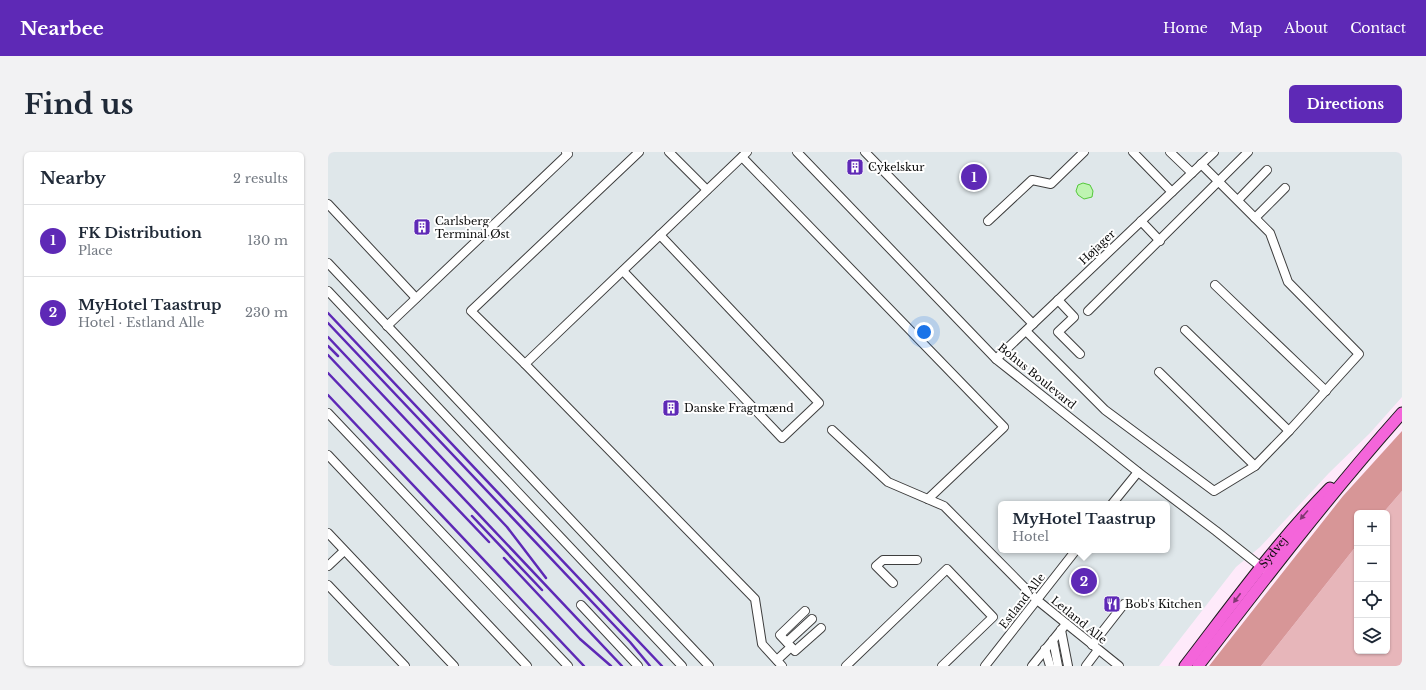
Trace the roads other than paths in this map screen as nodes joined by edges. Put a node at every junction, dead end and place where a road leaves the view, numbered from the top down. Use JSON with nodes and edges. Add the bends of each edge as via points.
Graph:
{"nodes":[{"id":1,"x":566,"y":152,"type":"edge"},
{"id":2,"x":639,"y":152,"type":"edge"},
{"id":3,"x":669,"y":152,"type":"edge"},
{"id":4,"x":797,"y":152,"type":"edge"},
{"id":5,"x":865,"y":152,"type":"edge"},
{"id":6,"x":1084,"y":152,"type":"edge"},
{"id":7,"x":1133,"y":152,"type":"edge"},
{"id":8,"x":1170,"y":152,"type":"edge"},
{"id":9,"x":1214,"y":152,"type":"edge"},
{"id":10,"x":1248,"y":152,"type":"edge"},
{"id":11,"x":745,"y":155,"type":"edge"},
{"id":12,"x":1201,"y":164,"type":"junction"},
{"id":13,"x":1267,"y":170,"type":"dead end"},
{"id":14,"x":1192,"y":173,"type":"junction"},
{"id":15,"x":1219,"y":182,"type":"junction"},
{"id":16,"x":1285,"y":188,"type":"dead end"},
{"id":17,"x":707,"y":190,"type":"junction"},
{"id":18,"x":1172,"y":192,"type":"junction"},
{"id":19,"x":1238,"y":200,"type":"junction"},
{"id":20,"x":328,"y":204,"type":"edge"},
{"id":21,"x":1255,"y":218,"type":"junction"},
{"id":22,"x":988,"y":221,"type":"dead end"},
{"id":23,"x":1141,"y":222,"type":"junction"},
{"id":24,"x":660,"y":235,"type":"junction"},
{"id":25,"x":1160,"y":241,"type":"junction"},
{"id":26,"x":328,"y":263,"type":"edge"},
{"id":27,"x":624,"y":271,"type":"junction"},
{"id":28,"x":1215,"y":285,"type":"dead end"},
{"id":29,"x":328,"y":292,"type":"edge"},
{"id":30,"x":416,"y":298,"type":"junction"},
{"id":31,"x":1058,"y":300,"type":"junction"},
{"id":32,"x":1088,"y":311,"type":"dead end"},
{"id":33,"x":1033,"y":324,"type":"junction"},
{"id":34,"x":387,"y":326,"type":"junction"},
{"id":35,"x":1026,"y":330,"type":"junction"},
{"id":36,"x":1185,"y":330,"type":"dead end"},
{"id":37,"x":1080,"y":354,"type":"dead end"},
{"id":38,"x":996,"y":359,"type":"junction"},
{"id":39,"x":525,"y":364,"type":"junction"},
{"id":40,"x":1159,"y":372,"type":"dead end"},
{"id":41,"x":1326,"y":391,"type":"junction"},
{"id":42,"x":328,"y":413,"type":"edge"},
{"id":43,"x":1402,"y":413,"type":"edge"},
{"id":44,"x":832,"y":430,"type":"dead end"},
{"id":45,"x":1289,"y":431,"type":"junction"},
{"id":46,"x":1371,"y":448,"type":"junction"},
{"id":47,"x":328,"y":455,"type":"edge"},
{"id":48,"x":1255,"y":466,"type":"junction"},
{"id":49,"x":1138,"y":472,"type":"junction"},
{"id":50,"x":928,"y":499,"type":"junction"},
{"id":51,"x":1114,"y":501,"type":"edge"},
{"id":52,"x":328,"y":533,"type":"edge"},
{"id":53,"x":344,"y":551,"type":"junction"},
{"id":54,"x":1074,"y":553,"type":"edge"},
{"id":55,"x":917,"y":560,"type":"dead end"},
{"id":56,"x":328,"y":566,"type":"edge"},
{"id":57,"x":1260,"y":566,"type":"junction"},
{"id":58,"x":1269,"y":574,"type":"junction"},
{"id":59,"x":893,"y":583,"type":"dead end"},
{"id":60,"x":328,"y":585,"type":"edge"},
{"id":61,"x":1037,"y":600,"type":"junction"},
{"id":62,"x":1124,"y":604,"type":"dead end"},
{"id":63,"x":581,"y":605,"type":"dead end"},
{"id":64,"x":808,"y":615,"type":"dead end"},
{"id":65,"x":1064,"y":627,"type":"junction"},
{"id":66,"x":821,"y":628,"type":"dead end"},
{"id":67,"x":1053,"y":640,"type":"junction"},
{"id":68,"x":787,"y":643,"type":"junction"},
{"id":69,"x":1095,"y":648,"type":"junction"},
{"id":70,"x":1045,"y":649,"type":"junction"},
{"id":71,"x":702,"y":659,"type":"junction"},
{"id":72,"x":1039,"y":662,"type":"edge"},
{"id":73,"x":780,"y":663,"type":"edge"},
{"id":74,"x":1089,"y":664,"type":"edge"},
{"id":75,"x":405,"y":666,"type":"edge"},
{"id":76,"x":454,"y":666,"type":"edge"},
{"id":77,"x":527,"y":666,"type":"edge"},
{"id":78,"x":568,"y":666,"type":"edge"},
{"id":79,"x":638,"y":666,"type":"edge"},
{"id":80,"x":682,"y":666,"type":"edge"},
{"id":81,"x":696,"y":666,"type":"edge"},
{"id":82,"x":709,"y":666,"type":"edge"},
{"id":83,"x":846,"y":666,"type":"edge"},
{"id":84,"x":942,"y":666,"type":"edge"},
{"id":85,"x":986,"y":666,"type":"edge"},
{"id":86,"x":1032,"y":666,"type":"edge"},
{"id":87,"x":1050,"y":666,"type":"edge"},
{"id":88,"x":1058,"y":666,"type":"edge"},
{"id":89,"x":1068,"y":666,"type":"edge"},
{"id":90,"x":1119,"y":666,"type":"edge"},
{"id":91,"x":1185,"y":666,"type":"edge"},
{"id":92,"x":1198,"y":666,"type":"edge"}],
"edges":[{"from":1,"to":30,"type":"street","via":[[568,154]]},
{"from":2,"to":39,"type":"street","via":[[471,311]]},
{"from":3,"to":17,"type":"street"},
{"from":4,"to":38,"type":"street","name":"Bohus Boulevard"},
{"from":5,"to":33,"type":"street"},
{"from":6,"to":22,"type":"street","via":[[1051,184],[1032,180]]},
{"from":7,"to":18,"type":"street"},
{"from":8,"to":14,"type":"street"},
{"from":9,"to":12,"type":"street","name":"Højager"},
{"from":10,"to":15,"type":"street"},
{"from":11,"to":17,"type":"street"},
{"from":11,"to":50,"type":"street","via":[[1004,426]]},
{"from":12,"to":14,"type":"street","name":"Højager"},
{"from":12,"to":15,"type":"street"},
{"from":13,"to":19,"type":"street"},
{"from":14,"to":18,"type":"street","name":"Højager"},
{"from":15,"to":19,"type":"street"},
{"from":15,"to":25,"type":"street"},
{"from":16,"to":21,"type":"street"},
{"from":17,"to":24,"type":"street"},
{"from":18,"to":23,"type":"street","name":"Højager"},
{"from":19,"to":21,"type":"street"},
{"from":20,"to":30,"type":"street"},
{"from":21,"to":41,"type":"street","via":[[1270,233],[1288,282],[1359,354]]},
{"from":23,"to":25,"type":"street"},
{"from":23,"to":31,"type":"street","name":"Højager"},
{"from":24,"to":27,"type":"street"},
{"from":24,"to":27,"type":"street","via":[[819,403],[782,438]]},
{"from":25,"to":32,"type":"street"},
{"from":26,"to":34,"type":"street"},
{"from":27,"to":39,"type":"street"},
{"from":28,"to":41,"type":"street"},
{"from":29,"to":80,"type":"street"},
{"from":30,"to":34,"type":"street"},
{"from":31,"to":33,"type":"street","name":"Højager"},
{"from":31,"to":37,"type":"street","via":[[1074,317],[1058,332]]},
{"from":33,"to":35,"type":"street","name":"Højager"},
{"from":34,"to":71,"type":"street"},
{"from":35,"to":38,"type":"street","name":"Højager"},
{"from":35,"to":48,"type":"street","via":[[1105,410],[1214,491]]},
{"from":36,"to":45,"type":"street"},
{"from":38,"to":49,"type":"street","name":"Bohus Boulevard"},
{"from":39,"to":73,"type":"street","via":[[755,599],[762,644]]},
{"from":40,"to":48,"type":"street"},
{"from":41,"to":45,"type":"street"},
{"from":42,"to":78,"type":"street"},
{"from":43,"to":46,"type":"main road","name":"Sydvej"},
{"from":44,"to":50,"type":"street","name":"Letland Alle","via":[[888,482]]},
{"from":45,"to":48,"type":"street"},
{"from":46,"to":57,"type":"main road","name":"Sydvej","one_way":true,"via":[[1307,512]]},
{"from":46,"to":58,"type":"main road","name":"Sydvej"},
{"from":47,"to":77,"type":"street"},
{"from":49,"to":51,"type":"street"},
{"from":49,"to":57,"type":"street","name":"Bohus Boulevard"},
{"from":50,"to":61,"type":"street","name":"Letland Alle","via":[[944,506]]},
{"from":52,"to":53,"type":"street"},
{"from":53,"to":56,"type":"street"},
{"from":53,"to":76,"type":"street"},
{"from":54,"to":61,"type":"street","name":"Estland Alle"},
{"from":55,"to":59,"type":"street","via":[[883,560],[876,566]]},
{"from":57,"to":58,"type":"street","name":"Bohus Boulevard"},
{"from":57,"to":91,"type":"main road","name":"Sydvej","one_way":true},
{"from":58,"to":92,"type":"main road","name":"Sydvej"},
{"from":60,"to":75,"type":"street"},
{"from":61,"to":65,"type":"street","name":"Letland Alle"},
{"from":61,"to":85,"type":"street","name":"Estland Alle"},
{"from":62,"to":69,"type":"street"},
{"from":63,"to":79,"type":"street"},
{"from":64,"to":68,"type":"street"},
{"from":65,"to":67,"type":"street"},
{"from":65,"to":69,"type":"street","name":"Letland Alle"},
{"from":65,"to":89,"type":"street"},
{"from":66,"to":68,"type":"street","via":[[795,651]]},
{"from":67,"to":70,"type":"street"},
{"from":67,"to":88,"type":"street"},
{"from":68,"to":73,"type":"street"},
{"from":69,"to":74,"type":"street"},
{"from":69,"to":90,"type":"street","name":"Letland Alle"},
{"from":70,"to":72,"type":"street"},
{"from":70,"to":87,"type":"street"},
{"from":71,"to":81,"type":"street"},
{"from":71,"to":82,"type":"street"},
{"from":72,"to":86,"type":"street"},
{"from":83,"to":84,"type":"street","via":[[947,570],[993,617]]}]}
